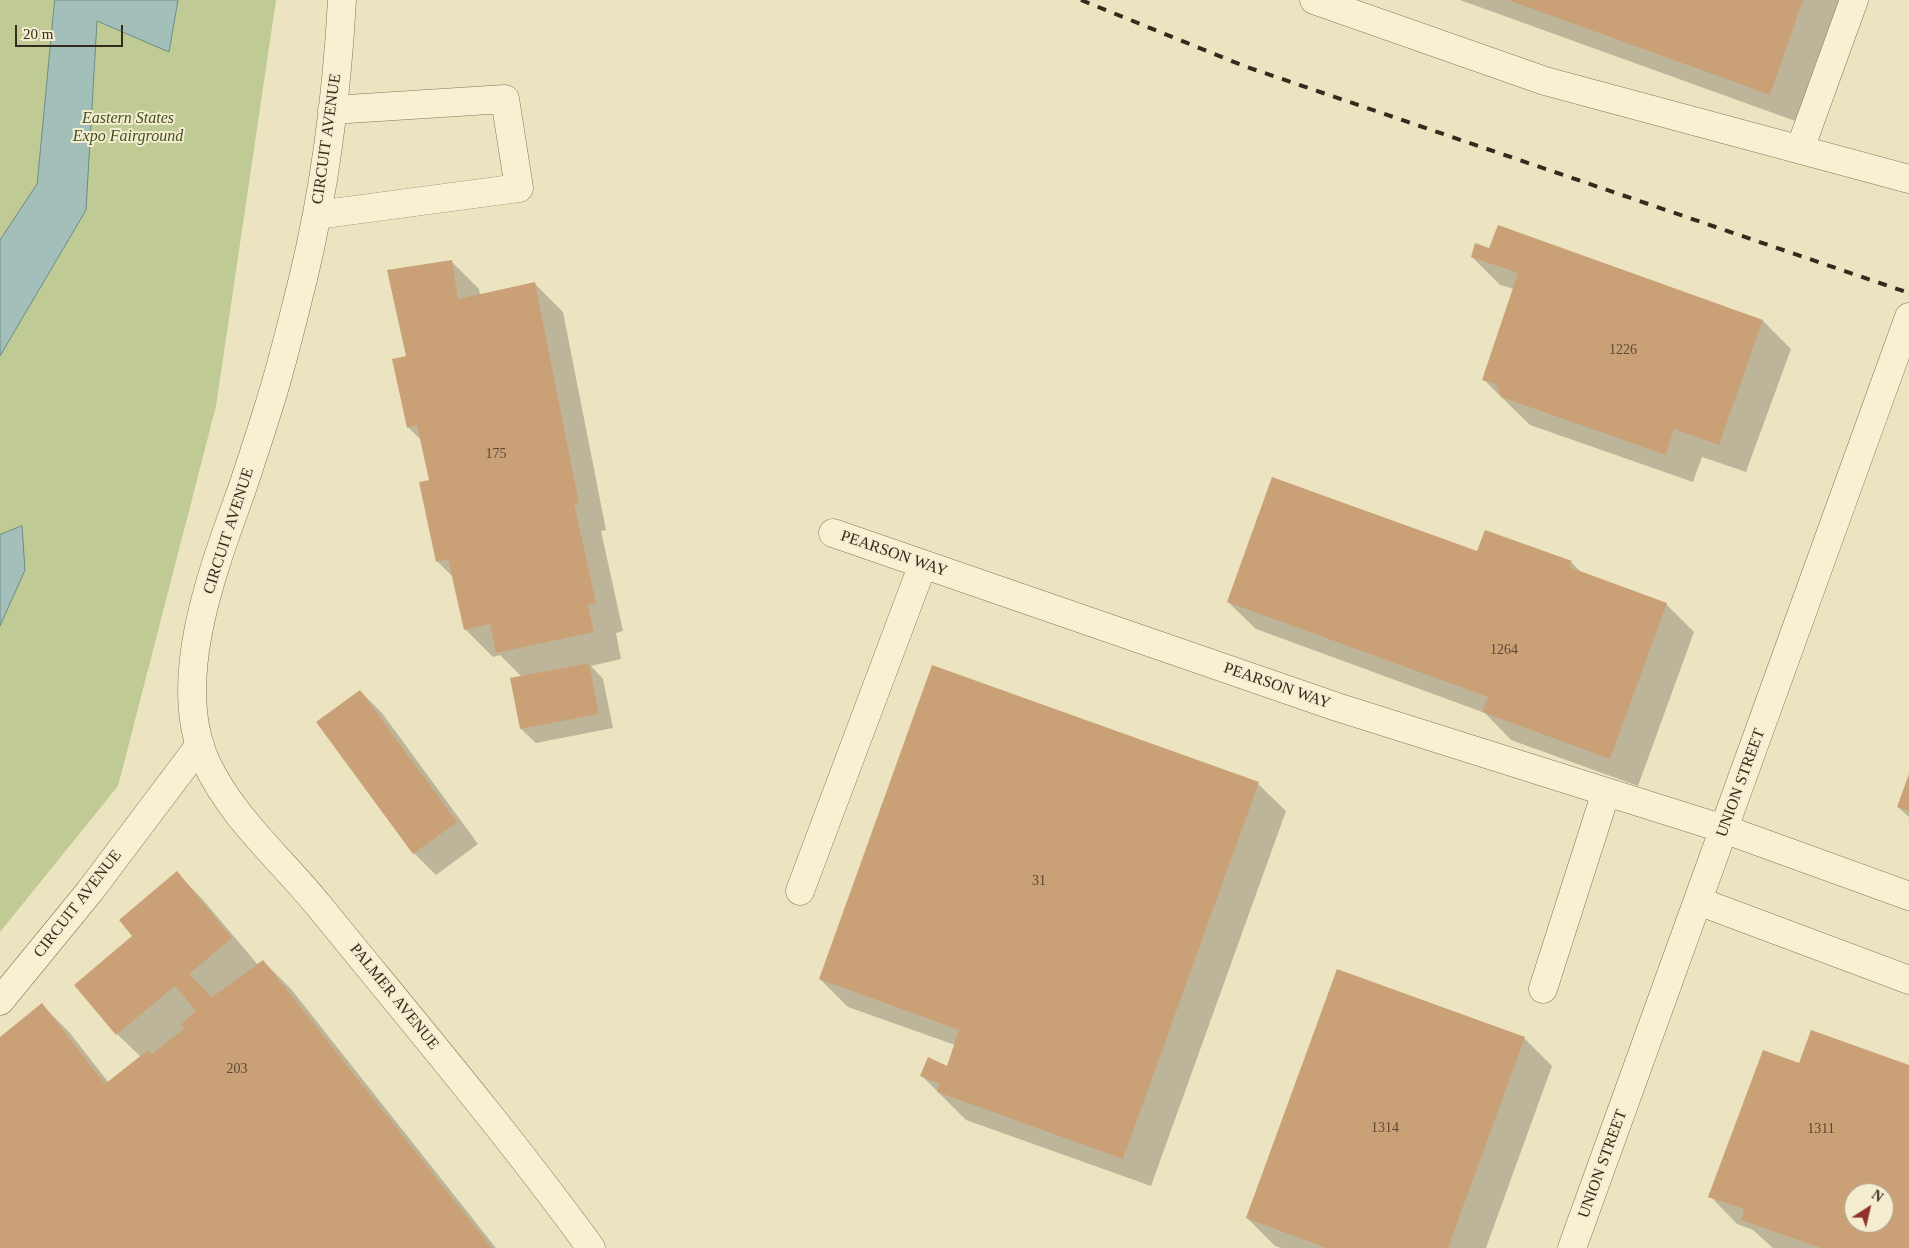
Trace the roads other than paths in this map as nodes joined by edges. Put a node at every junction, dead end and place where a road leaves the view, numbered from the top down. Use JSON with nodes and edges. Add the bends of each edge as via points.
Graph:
{"nodes":[{"id":1,"x":342,"y":0,"type":"edge"},
{"id":2,"x":1314,"y":0,"type":"edge"},
{"id":3,"x":1854,"y":0,"type":"edge"},
{"id":4,"x":332,"y":110,"type":"junction"},
{"id":5,"x":1800,"y":150,"type":"junction"},
{"id":6,"x":1909,"y":179,"type":"edge"},
{"id":7,"x":317,"y":215,"type":"junction"},
{"id":8,"x":1909,"y":317,"type":"edge"},
{"id":9,"x":1900,"y":370,"type":"edge"},
{"id":10,"x":833,"y":533,"type":"dead end"},
{"id":11,"x":923,"y":564,"type":"junction"},
{"id":12,"x":200,"y":745,"type":"junction"},
{"id":13,"x":1606,"y":792,"type":"junction"},
{"id":14,"x":1724,"y":830,"type":"junction"},
{"id":15,"x":800,"y":891,"type":"dead end"},
{"id":16,"x":1909,"y":896,"type":"edge"},
{"id":17,"x":1698,"y":901,"type":"junction"},
{"id":18,"x":1909,"y":980,"type":"edge"},
{"id":19,"x":1543,"y":989,"type":"dead end"},
{"id":20,"x":0,"y":1001,"type":"edge"},
{"id":21,"x":592,"y":1248,"type":"edge"},
{"id":22,"x":1572,"y":1248,"type":"edge"}],
"edges":[{"from":1,"to":4,"type":"street","name":"CIRCUIT AVENUE"},
{"from":2,"to":5,"type":"street","via":[[1545,81]]},
{"from":3,"to":5,"type":"street"},
{"from":4,"to":7,"type":"street","name":"CIRCUIT AVENUE"},
{"from":4,"to":7,"type":"street","via":[[505,99],[519,188]]},
{"from":5,"to":6,"type":"street"},
{"from":7,"to":12,"type":"street","name":"CIRCUIT AVENUE","via":[[273,394],[212,571],[193,678],[192,710]]},
{"from":8,"to":9,"type":"street","name":"UNION STREET"},
{"from":9,"to":14,"type":"street","name":"UNION STREET"},
{"from":10,"to":11,"type":"street","name":"PEARSON WAY"},
{"from":11,"to":13,"type":"street","name":"PEARSON WAY","via":[[1337,707]]},
{"from":11,"to":15,"type":"street"},
{"from":12,"to":20,"type":"street","name":"CIRCUIT AVENUE","via":[[90,891]]},
{"from":12,"to":21,"type":"street","name":"PALMER AVENUE","via":[[206,763],[235,811],[313,898],[489,1114]]},
{"from":13,"to":14,"type":"street","name":"PEARSON WAY"},
{"from":13,"to":19,"type":"street"},
{"from":14,"to":16,"type":"street","name":"PEARSON WAY"},
{"from":14,"to":17,"type":"street","name":"UNION STREET"},
{"from":17,"to":18,"type":"street"},
{"from":17,"to":22,"type":"street","name":"UNION STREET"}]}
